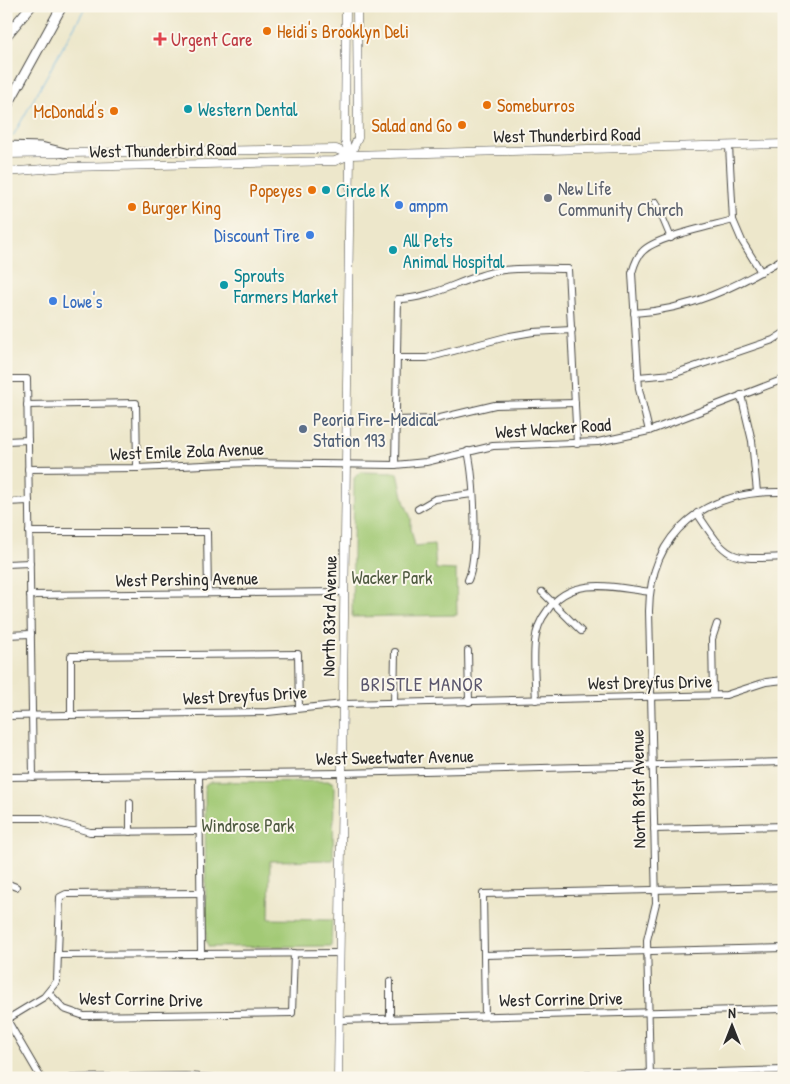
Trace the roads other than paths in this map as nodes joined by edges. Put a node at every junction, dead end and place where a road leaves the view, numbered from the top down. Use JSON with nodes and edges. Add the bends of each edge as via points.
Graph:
{"nodes":[{"id":1,"x":31,"y":6,"type":"edge"},
{"id":2,"x":62,"y":6,"type":"edge"},
{"id":3,"x":346,"y":6,"type":"edge"},
{"id":4,"x":357,"y":6,"type":"edge"},
{"id":5,"x":6,"y":36,"type":"edge"},
{"id":6,"x":6,"y":108,"type":"edge"},
{"id":7,"x":784,"y":144,"type":"edge"},
{"id":8,"x":6,"y":146,"type":"edge"},
{"id":9,"x":729,"y":146,"type":"junction"},
{"id":10,"x":65,"y":153,"type":"junction"},
{"id":11,"x":6,"y":154,"type":"edge"},
{"id":12,"x":350,"y":155,"type":"junction"},
{"id":13,"x":6,"y":172,"type":"edge"},
{"id":14,"x":656,"y":202,"type":"dead end"},
{"id":15,"x":733,"y":220,"type":"junction"},
{"id":16,"x":671,"y":238,"type":"junction"},
{"id":17,"x":784,"y":258,"type":"edge"},
{"id":18,"x":761,"y":272,"type":"junction"},
{"id":19,"x":634,"y":314,"type":"junction"},
{"id":20,"x":572,"y":330,"type":"junction"},
{"id":21,"x":784,"y":334,"type":"edge"},
{"id":22,"x":397,"y":358,"type":"junction"},
{"id":23,"x":638,"y":377,"type":"junction"},
{"id":24,"x":6,"y":379,"type":"edge"},
{"id":25,"x":784,"y":379,"type":"edge"},
{"id":26,"x":741,"y":395,"type":"junction"},
{"id":27,"x":575,"y":402,"type":"junction"},
{"id":28,"x":27,"y":405,"type":"junction"},
{"id":29,"x":396,"y":420,"type":"junction"},
{"id":30,"x":649,"y":432,"type":"junction"},
{"id":31,"x":28,"y":440,"type":"junction"},
{"id":32,"x":6,"y":441,"type":"edge"},
{"id":33,"x":577,"y":444,"type":"junction"},
{"id":34,"x":468,"y":451,"type":"junction"},
{"id":35,"x":346,"y":465,"type":"junction"},
{"id":36,"x":395,"y":465,"type":"junction"},
{"id":37,"x":137,"y":468,"type":"junction"},
{"id":38,"x":28,"y":469,"type":"junction"},
{"id":39,"x":756,"y":492,"type":"junction"},
{"id":40,"x":784,"y":492,"type":"edge"},
{"id":41,"x":472,"y":494,"type":"junction"},
{"id":42,"x":29,"y":501,"type":"junction"},
{"id":43,"x":6,"y":502,"type":"edge"},
{"id":44,"x":418,"y":509,"type":"dead end"},
{"id":45,"x":697,"y":513,"type":"junction"},
{"id":46,"x":29,"y":532,"type":"junction"},
{"id":47,"x":784,"y":556,"type":"edge"},
{"id":48,"x":30,"y":563,"type":"junction"},
{"id":49,"x":6,"y":564,"type":"edge"},
{"id":50,"x":468,"y":580,"type":"dead end"},
{"id":51,"x":344,"y":592,"type":"junction"},
{"id":52,"x":542,"y":592,"type":"dead end"},
{"id":53,"x":650,"y":592,"type":"junction"},
{"id":54,"x":208,"y":593,"type":"junction"},
{"id":55,"x":30,"y":596,"type":"junction"},
{"id":56,"x":553,"y":603,"type":"junction"},
{"id":57,"x":717,"y":624,"type":"dead end"},
{"id":58,"x":581,"y":631,"type":"dead end"},
{"id":59,"x":31,"y":634,"type":"junction"},
{"id":60,"x":6,"y":635,"type":"edge"},
{"id":61,"x":468,"y":651,"type":"dead end"},
{"id":62,"x":395,"y":652,"type":"dead end"},
{"id":63,"x":784,"y":680,"type":"edge"},
{"id":64,"x":713,"y":695,"type":"junction"},
{"id":65,"x":651,"y":697,"type":"junction"},
{"id":66,"x":536,"y":700,"type":"junction"},
{"id":67,"x":469,"y":702,"type":"junction"},
{"id":68,"x":342,"y":704,"type":"junction"},
{"id":69,"x":394,"y":704,"type":"junction"},
{"id":70,"x":299,"y":708,"type":"junction"},
{"id":71,"x":70,"y":715,"type":"junction"},
{"id":72,"x":6,"y":716,"type":"edge"},
{"id":73,"x":32,"y":716,"type":"junction"},
{"id":74,"x":784,"y":762,"type":"edge"},
{"id":75,"x":652,"y":765,"type":"junction"},
{"id":76,"x":342,"y":773,"type":"junction"},
{"id":77,"x":199,"y":775,"type":"junction"},
{"id":78,"x":6,"y":777,"type":"edge"},
{"id":79,"x":33,"y":777,"type":"junction"},
{"id":80,"x":130,"y":803,"type":"dead end"},
{"id":81,"x":6,"y":818,"type":"edge"},
{"id":82,"x":784,"y":826,"type":"edge"},
{"id":83,"x":654,"y":829,"type":"junction"},
{"id":84,"x":200,"y":831,"type":"junction"},
{"id":85,"x":130,"y":832,"type":"junction"},
{"id":86,"x":6,"y":883,"type":"edge"},
{"id":87,"x":16,"y":886,"type":"dead end"},
{"id":88,"x":784,"y":887,"type":"edge"},
{"id":89,"x":656,"y":890,"type":"junction"},
{"id":90,"x":201,"y":893,"type":"junction"},
{"id":91,"x":784,"y":948,"type":"edge"},
{"id":92,"x":647,"y":951,"type":"junction"},
{"id":93,"x":294,"y":953,"type":"junction"},
{"id":94,"x":340,"y":953,"type":"junction"},
{"id":95,"x":201,"y":954,"type":"junction"},
{"id":96,"x":59,"y":955,"type":"junction"},
{"id":97,"x":484,"y":955,"type":"junction"},
{"id":98,"x":390,"y":981,"type":"dead end"},
{"id":99,"x":49,"y":993,"type":"junction"},
{"id":100,"x":784,"y":1008,"type":"edge"},
{"id":101,"x":648,"y":1012,"type":"junction"},
{"id":102,"x":485,"y":1016,"type":"junction"},
{"id":103,"x":390,"y":1018,"type":"junction"},
{"id":104,"x":7,"y":1019,"type":"edge"},
{"id":105,"x":339,"y":1020,"type":"junction"},
{"id":106,"x":784,"y":1070,"type":"edge"},
{"id":107,"x":650,"y":1076,"type":"edge"},
{"id":108,"x":41,"y":1078,"type":"edge"},
{"id":109,"x":72,"y":1078,"type":"edge"},
{"id":110,"x":214,"y":1078,"type":"edge"},
{"id":111,"x":338,"y":1078,"type":"edge"},
{"id":112,"x":495,"y":1078,"type":"edge"}],
"edges":[{"from":1,"to":5,"type":"highway"},
{"from":2,"to":6,"type":"highway"},
{"from":3,"to":12,"type":"main road","name":"North 83rd Avenue","via":[[345,141]]},
{"from":4,"to":12,"type":"main road","name":"North 83rd Avenue","via":[[358,138]]},
{"from":7,"to":9,"type":"main road","name":"West Thunderbird Road"},
{"from":8,"to":10,"type":"highway","via":[[41,147]]},
{"from":9,"to":12,"type":"main road","name":"West Thunderbird Road"},
{"from":9,"to":15,"type":"street"},
{"from":10,"to":11,"type":"main road","name":"West Thunderbird Road"},
{"from":10,"to":12,"type":"main road","name":"West Thunderbird Road","via":[[336,149]]},
{"from":12,"to":13,"type":"main road","name":"West Thunderbird Road","via":[[335,161],[69,167]]},
{"from":12,"to":35,"type":"main road","name":"North 83rd Avenue"},
{"from":14,"to":16,"type":"street"},
{"from":15,"to":16,"type":"street"},
{"from":15,"to":18,"type":"street"},
{"from":16,"to":19,"type":"street","via":[[642,251],[632,273]]},
{"from":17,"to":18,"type":"street"},
{"from":18,"to":19,"type":"street","via":[[745,282],[681,308]]},
{"from":19,"to":23,"type":"street"},
{"from":20,"to":22,"type":"street","via":[[510,336],[428,358]]},
{"from":20,"to":22,"type":"street","via":[[568,268],[499,271],[415,299],[398,299]]},
{"from":20,"to":27,"type":"street"},
{"from":21,"to":23,"type":"street","via":[[673,374]]},
{"from":22,"to":29,"type":"street"},
{"from":23,"to":30,"type":"street"},
{"from":24,"to":28,"type":"street","via":[[27,379]]},
{"from":25,"to":26,"type":"street","name":"West Wacker Road"},
{"from":26,"to":30,"type":"street","name":"West Wacker Road"},
{"from":26,"to":39,"type":"street","via":[[750,428]]},
{"from":27,"to":29,"type":"street","via":[[495,405],[436,419]]},
{"from":27,"to":33,"type":"street"},
{"from":28,"to":31,"type":"street"},
{"from":28,"to":37,"type":"street","via":[[136,403]]},
{"from":29,"to":36,"type":"street"},
{"from":30,"to":33,"type":"street","name":"West Wacker Road"},
{"from":31,"to":32,"type":"street"},
{"from":31,"to":38,"type":"street"},
{"from":33,"to":34,"type":"street","name":"West Wacker Road","via":[[502,446]]},
{"from":34,"to":36,"type":"street","name":"West Wacker Road","via":[[426,462]]},
{"from":34,"to":41,"type":"street"},
{"from":35,"to":36,"type":"street","name":"West Wacker Road"},
{"from":35,"to":37,"type":"street","name":"West Emile Zola Avenue","via":[[248,463]]},
{"from":35,"to":51,"type":"main road","name":"North 83rd Avenue"},
{"from":37,"to":38,"type":"street","name":"West Emile Zola Avenue"},
{"from":38,"to":42,"type":"street"},
{"from":39,"to":40,"type":"street","name":"North 81st Avenue"},
{"from":39,"to":45,"type":"street","name":"North 81st Avenue","via":[[724,499]]},
{"from":41,"to":44,"type":"street","via":[[435,498]]},
{"from":41,"to":50,"type":"street","via":[[474,560]]},
{"from":42,"to":43,"type":"street"},
{"from":42,"to":46,"type":"street"},
{"from":45,"to":47,"type":"street","via":[[715,541],[736,558]]},
{"from":45,"to":53,"type":"street","name":"North 81st Avenue","via":[[667,545],[657,564]]},
{"from":46,"to":48,"type":"street"},
{"from":46,"to":54,"type":"street","via":[[207,532]]},
{"from":48,"to":49,"type":"street"},
{"from":48,"to":55,"type":"street"},
{"from":51,"to":54,"type":"street","name":"West Pershing Avenue"},
{"from":51,"to":68,"type":"main road","name":"North 83rd Avenue"},
{"from":52,"to":56,"type":"street"},
{"from":53,"to":56,"type":"street","via":[[592,586],[575,589]]},
{"from":53,"to":65,"type":"street","name":"North 81st Avenue"},
{"from":54,"to":55,"type":"street","name":"West Pershing Avenue"},
{"from":55,"to":59,"type":"street"},
{"from":56,"to":58,"type":"street"},
{"from":56,"to":66,"type":"street","via":[[536,633]]},
{"from":57,"to":64,"type":"street","via":[[712,639]]},
{"from":59,"to":60,"type":"street"},
{"from":59,"to":73,"type":"street"},
{"from":61,"to":67,"type":"street"},
{"from":62,"to":69,"type":"street"},
{"from":63,"to":64,"type":"street","name":"West Dreyfus Drive","via":[[766,682],[736,693]]},
{"from":64,"to":65,"type":"street","name":"West Dreyfus Drive"},
{"from":65,"to":66,"type":"street","name":"West Dreyfus Drive"},
{"from":65,"to":75,"type":"street","name":"North 81st Avenue"},
{"from":66,"to":67,"type":"street","name":"West Dreyfus Drive"},
{"from":67,"to":69,"type":"street","name":"West Dreyfus Drive"},
{"from":68,"to":69,"type":"street","name":"West Dreyfus Drive"},
{"from":68,"to":70,"type":"street","name":"West Dreyfus Drive"},
{"from":68,"to":76,"type":"main road","name":"North 83rd Avenue"},
{"from":70,"to":71,"type":"street","name":"West Dreyfus Drive","via":[[268,712]]},
{"from":70,"to":71,"type":"street","via":[[298,654],[71,656]]},
{"from":71,"to":73,"type":"street","name":"West Dreyfus Drive"},
{"from":72,"to":73,"type":"street","name":"West Dreyfus Drive"},
{"from":73,"to":79,"type":"street"},
{"from":74,"to":75,"type":"street","name":"West Sweetwater Avenue"},
{"from":75,"to":76,"type":"street","name":"West Sweetwater Avenue"},
{"from":75,"to":83,"type":"street","name":"North 81st Avenue"},
{"from":76,"to":77,"type":"street","name":"West Sweetwater Avenue"},
{"from":76,"to":94,"type":"main road","name":"North 83rd Avenue"},
{"from":77,"to":79,"type":"street","name":"West Sweetwater Avenue"},
{"from":77,"to":84,"type":"street"},
{"from":78,"to":79,"type":"street","name":"West Sweetwater Avenue"},
{"from":80,"to":85,"type":"street"},
{"from":81,"to":85,"type":"street","via":[[42,818],[90,832]]},
{"from":82,"to":83,"type":"street"},
{"from":83,"to":89,"type":"street","name":"North 81st Avenue"},
{"from":84,"to":85,"type":"street"},
{"from":84,"to":90,"type":"street"},
{"from":86,"to":87,"type":"street"},
{"from":88,"to":89,"type":"street"},
{"from":89,"to":92,"type":"street","name":"North 81st Avenue"},
{"from":89,"to":97,"type":"street","via":[[483,894]]},
{"from":90,"to":95,"type":"street"},
{"from":90,"to":96,"type":"street","via":[[66,894],[60,897]]},
{"from":91,"to":92,"type":"street"},
{"from":92,"to":97,"type":"street"},
{"from":92,"to":101,"type":"street","name":"North 81st Avenue"},
{"from":93,"to":94,"type":"street"},
{"from":93,"to":95,"type":"street"},
{"from":93,"to":99,"type":"street","name":"West Corrine Drive","via":[[292,1013],[84,1016],[64,1009]]},
{"from":94,"to":105,"type":"main road","name":"North 83rd Avenue"},
{"from":95,"to":96,"type":"street"},
{"from":96,"to":99,"type":"street","via":[[57,981]]},
{"from":97,"to":102,"type":"street"},
{"from":98,"to":103,"type":"street"},
{"from":99,"to":104,"type":"street"},
{"from":100,"to":101,"type":"street","name":"West Corrine Drive"},
{"from":101,"to":102,"type":"street","name":"West Corrine Drive"},
{"from":101,"to":107,"type":"street","name":"North 81st Avenue"},
{"from":102,"to":103,"type":"street","name":"West Corrine Drive"},
{"from":103,"to":105,"type":"street","name":"West Corrine Drive"},
{"from":104,"to":108,"type":"street"},
{"from":105,"to":111,"type":"main road","name":"North 83rd Avenue"},
{"from":106,"to":107,"type":"street"},
{"from":107,"to":112,"type":"street"},
{"from":109,"to":110,"type":"street"}]}
